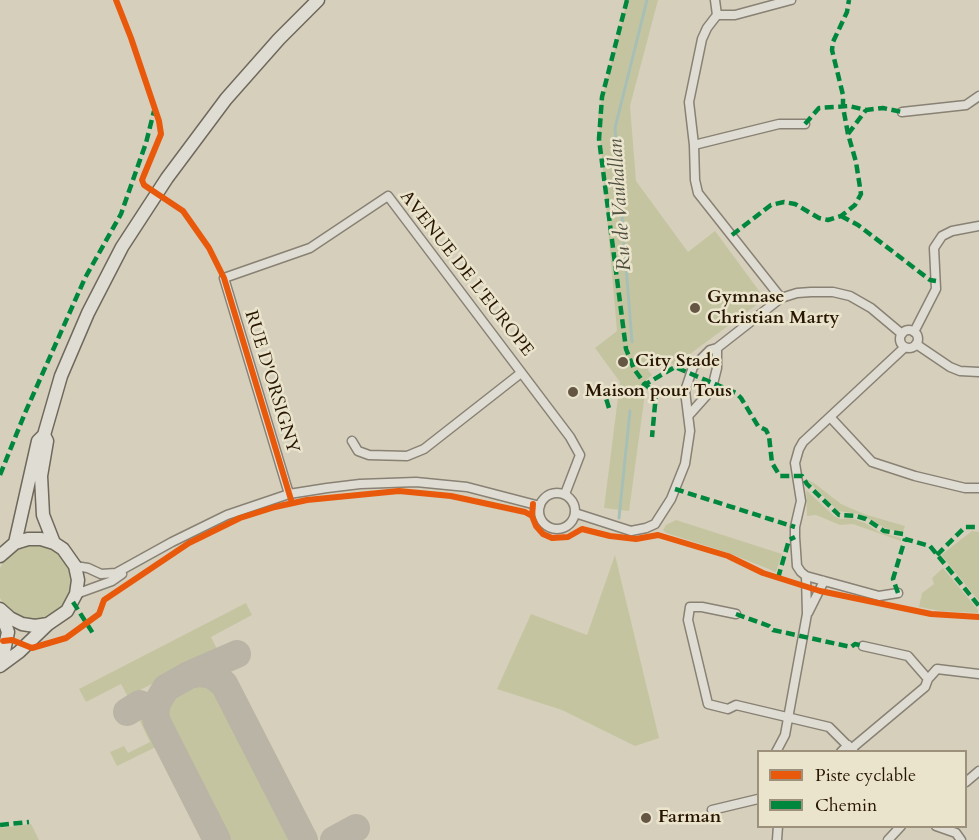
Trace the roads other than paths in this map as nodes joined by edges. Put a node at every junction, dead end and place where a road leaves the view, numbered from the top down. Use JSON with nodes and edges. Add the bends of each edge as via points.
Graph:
{"nodes":[{"id":1,"x":318,"y":0,"type":"edge"},
{"id":2,"x":715,"y":0,"type":"edge"},
{"id":3,"x":791,"y":0,"type":"edge"},
{"id":4,"x":717,"y":15,"type":"junction"},
{"id":5,"x":979,"y":96,"type":"edge"},
{"id":6,"x":902,"y":112,"type":"dead end"},
{"id":7,"x":805,"y":124,"type":"dead end"},
{"id":8,"x":694,"y":145,"type":"junction"},
{"id":9,"x":979,"y":226,"type":"edge"},
{"id":10,"x":224,"y":278,"type":"joint"},
{"id":11,"x":781,"y":298,"type":"junction"},
{"id":12,"x":914,"y":333,"type":"junction"},
{"id":13,"x":902,"y":334,"type":"junction"},
{"id":14,"x":916,"y":344,"type":"junction"},
{"id":15,"x":904,"y":346,"type":"junction"},
{"id":16,"x":717,"y":348,"type":"junction"},
{"id":17,"x":979,"y":372,"type":"edge"},
{"id":18,"x":521,"y":373,"type":"junction"},
{"id":19,"x":689,"y":415,"type":"junction"},
{"id":20,"x":830,"y":417,"type":"junction"},
{"id":21,"x":44,"y":435,"type":"junction"},
{"id":22,"x":352,"y":441,"type":"dead end"},
{"id":23,"x":979,"y":488,"type":"edge"},
{"id":24,"x":289,"y":494,"type":"junction"},
{"id":25,"x":565,"y":494,"type":"junction"},
{"id":26,"x":540,"y":506,"type":"junction"},
{"id":27,"x":575,"y":513,"type":"junction"},
{"id":28,"x":15,"y":543,"type":"junction"},
{"id":29,"x":54,"y":543,"type":"junction"},
{"id":30,"x":0,"y":556,"type":"edge"},
{"id":31,"x":139,"y":561,"type":"junction"},
{"id":32,"x":75,"y":566,"type":"junction"},
{"id":33,"x":806,"y":576,"type":"junction"},
{"id":34,"x":824,"y":581,"type":"junction"},
{"id":35,"x":898,"y":592,"type":"dead end"},
{"id":36,"x":76,"y":594,"type":"junction"},
{"id":37,"x":0,"y":609,"type":"edge"},
{"id":38,"x":736,"y":614,"type":"dead end"},
{"id":39,"x":807,"y":614,"type":"junction"},
{"id":40,"x":48,"y":624,"type":"junction"},
{"id":41,"x":863,"y":646,"type":"dead end"},
{"id":42,"x":0,"y":656,"type":"edge"},
{"id":43,"x":0,"y":666,"type":"edge"},
{"id":44,"x":979,"y":674,"type":"edge"},
{"id":45,"x":928,"y":679,"type":"junction"},
{"id":46,"x":787,"y":716,"type":"junction"},
{"id":47,"x":848,"y":749,"type":"edge"},
{"id":48,"x":777,"y":750,"type":"edge"},
{"id":49,"x":979,"y":771,"type":"edge"},
{"id":50,"x":967,"y":781,"type":"edge"},
{"id":51,"x":757,"y":799,"type":"edge"},
{"id":52,"x":711,"y":810,"type":"dead end"},
{"id":53,"x":900,"y":828,"type":"edge"},
{"id":54,"x":942,"y":828,"type":"edge"},
{"id":55,"x":888,"y":840,"type":"edge"},
{"id":56,"x":962,"y":840,"type":"edge"}],
"edges":[{"from":1,"to":21,"type":"main road","via":[[226,99],[123,247],[74,343]]},
{"from":2,"to":4,"type":"street"},
{"from":3,"to":4,"type":"street","via":[[735,15]]},
{"from":4,"to":8,"type":"street","via":[[702,39],[689,102]]},
{"from":5,"to":6,"type":"street","via":[[966,105]]},
{"from":7,"to":8,"type":"street","via":[[779,123]]},
{"from":8,"to":11,"type":"street","via":[[698,193]]},
{"from":9,"to":12,"type":"street","via":[[952,231],[942,236],[934,248],[936,288]]},
{"from":10,"to":18,"type":"street","name":"AVENUE DE L'EUROPE","via":[[310,248],[388,196]]},
{"from":10,"to":24,"type":"street","name":"RUE D'ORSIGNY"},
{"from":11,"to":13,"type":"street","via":[[811,292],[850,296]]},
{"from":11,"to":16,"type":"street"},
{"from":12,"to":13,"type":"street"},
{"from":12,"to":14,"type":"street"},
{"from":13,"to":15,"type":"street"},
{"from":14,"to":15,"type":"street"},
{"from":14,"to":17,"type":"street","via":[[950,367]]},
{"from":15,"to":20,"type":"street"},
{"from":16,"to":19,"type":"street","via":[[713,384]]},
{"from":16,"to":19,"type":"street","via":[[699,360],[689,375],[685,391]]},
{"from":18,"to":22,"type":"street","via":[[424,449],[407,456],[369,455],[358,451]]},
{"from":18,"to":25,"type":"street","name":"AVENUE DE L'EUROPE","via":[[580,455]]},
{"from":19,"to":27,"type":"street","via":[[690,431],[681,474],[671,500],[655,524],[631,531]]},
{"from":20,"to":23,"type":"street","via":[[872,462],[915,476]]},
{"from":20,"to":33,"type":"street","via":[[803,442],[795,463],[801,501],[795,527],[797,566]]},
{"from":21,"to":28,"type":"main road","via":[[38,441]]},
{"from":21,"to":29,"type":"main road","via":[[47,441],[41,476],[43,515]]},
{"from":24,"to":26,"type":"street","via":[[360,484],[416,482],[467,486]]},
{"from":24,"to":31,"type":"street","via":[[227,515]]},
{"from":25,"to":26,"type":"street","via":[[551,494]]},
{"from":25,"to":27,"type":"street"},
{"from":26,"to":27,"type":"street","via":[[540,518],[555,529],[566,527]]},
{"from":28,"to":29,"type":"main road","via":[[41,539]]},
{"from":28,"to":30,"type":"main road"},
{"from":29,"to":32,"type":"main road"},
{"from":31,"to":32,"type":"street","via":[[116,573],[100,574]]},
{"from":31,"to":36,"type":"street","via":[[112,581]]},
{"from":32,"to":36,"type":"main road"},
{"from":33,"to":34,"type":"street"},
{"from":33,"to":39,"type":"street"},
{"from":34,"to":35,"type":"street","via":[[879,596]]},
{"from":34,"to":39,"type":"street"},
{"from":36,"to":40,"type":"main road","via":[[67,611]]},
{"from":37,"to":40,"type":"main road","via":[[22,624]]},
{"from":37,"to":42,"type":"main road","via":[[8,632]]},
{"from":38,"to":46,"type":"street","via":[[690,607],[688,620],[708,704],[728,709],[736,705]]},
{"from":39,"to":46,"type":"street"},
{"from":40,"to":43,"type":"main road"},
{"from":41,"to":45,"type":"street","via":[[908,656]]},
{"from":44,"to":45,"type":"street","via":[[937,669]]},
{"from":45,"to":47,"type":"street","via":[[925,687]]},
{"from":46,"to":47,"type":"street","via":[[829,727]]},
{"from":46,"to":48,"type":"street"},
{"from":49,"to":50,"type":"street"},
{"from":51,"to":52,"type":"street"},
{"from":53,"to":55,"type":"street"},
{"from":54,"to":56,"type":"street"}]}
